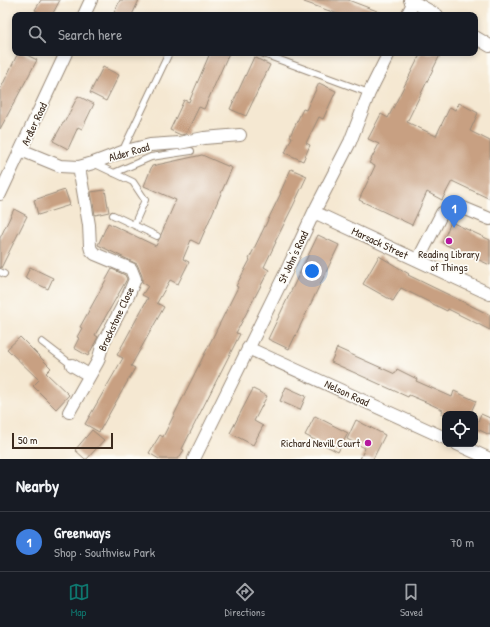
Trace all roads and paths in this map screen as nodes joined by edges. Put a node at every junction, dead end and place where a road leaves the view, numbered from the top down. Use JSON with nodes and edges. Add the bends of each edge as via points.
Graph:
{"nodes":[{"id":1,"x":91,"y":0,"type":"edge"},
{"id":2,"x":412,"y":1,"type":"edge"},
{"id":3,"x":85,"y":12,"type":"edge"},
{"id":4,"x":408,"y":12,"type":"edge"},
{"id":5,"x":432,"y":12,"type":"edge"},
{"id":6,"x":478,"y":39,"type":"edge"},
{"id":7,"x":490,"y":46,"type":"edge"},
{"id":8,"x":65,"y":56,"type":"edge"},
{"id":9,"x":168,"y":56,"type":"edge"},
{"id":10,"x":269,"y":56,"type":"edge"},
{"id":11,"x":388,"y":56,"type":"edge"},
{"id":12,"x":369,"y":93,"type":"junction"},
{"id":13,"x":240,"y":135,"type":"dead end"},
{"id":14,"x":21,"y":150,"type":"junction"},
{"id":15,"x":191,"y":150,"type":"dead end"},
{"id":16,"x":122,"y":152,"type":"junction"},
{"id":17,"x":93,"y":164,"type":"junction"},
{"id":18,"x":79,"y":167,"type":"junction"},
{"id":19,"x":114,"y":173,"type":"junction"},
{"id":20,"x":0,"y":194,"type":"edge"},
{"id":21,"x":314,"y":212,"type":"junction"},
{"id":22,"x":113,"y":215,"type":"dead end"},
{"id":23,"x":490,"y":219,"type":"edge"},
{"id":24,"x":134,"y":225,"type":"junction"},
{"id":25,"x":157,"y":236,"type":"dead end"},
{"id":26,"x":418,"y":260,"type":"junction"},
{"id":27,"x":490,"y":294,"type":"edge"},
{"id":28,"x":42,"y":342,"type":"dead end"},
{"id":29,"x":248,"y":348,"type":"junction"},
{"id":30,"x":72,"y":366,"type":"joint"},
{"id":31,"x":90,"y":375,"type":"junction"},
{"id":32,"x":69,"y":412,"type":"dead end"},
{"id":33,"x":442,"y":437,"type":"edge"},
{"id":34,"x":464,"y":447,"type":"edge"},
{"id":35,"x":194,"y":459,"type":"edge"},
{"id":36,"x":490,"y":459,"type":"edge"}],
"edges":[{"from":1,"to":3,"type":"street"},
{"from":2,"to":4,"type":"street"},
{"from":2,"to":5,"type":"street"},
{"from":6,"to":7,"type":"street"},
{"from":8,"to":14,"type":"street","name":"Ardler Road"},
{"from":9,"to":16,"type":"lane"},
{"from":10,"to":12,"type":"lane"},
{"from":11,"to":12,"type":"street","name":"St John's Road"},
{"from":12,"to":21,"type":"street","name":"St John's Road","via":[[350,142]]},
{"from":13,"to":16,"type":"street","name":"Alder Road","via":[[150,145]]},
{"from":14,"to":18,"type":"street","name":"Alder Road","via":[[60,166]]},
{"from":14,"to":20,"type":"street","name":"Ardler Road"},
{"from":15,"to":19,"type":"lane","via":[[151,157]]},
{"from":16,"to":17,"type":"street","name":"Alder Road"},
{"from":17,"to":18,"type":"street","name":"Alder Road"},
{"from":17,"to":19,"type":"lane"},
{"from":18,"to":31,"type":"street","name":"Brackstone Close","via":[[91,250],[131,269],[135,279]]},
{"from":19,"to":24,"type":"lane","via":[[133,182],[145,200]]},
{"from":21,"to":26,"type":"street","name":"Marsack Street"},
{"from":21,"to":29,"type":"street","name":"St John's Road"},
{"from":22,"to":24,"type":"lane"},
{"from":23,"to":26,"type":"street","via":[[461,207],[442,213]]},
{"from":24,"to":25,"type":"lane"},
{"from":26,"to":27,"type":"street","name":"Marsack Street"},
{"from":28,"to":30,"type":"lane"},
{"from":29,"to":33,"type":"street","name":"Nelson Road"},
{"from":29,"to":35,"type":"street","name":"St John's Road"},
{"from":30,"to":31,"type":"street"},
{"from":31,"to":32,"type":"street","name":"Brackstone Close"},
{"from":34,"to":36,"type":"street"}]}
